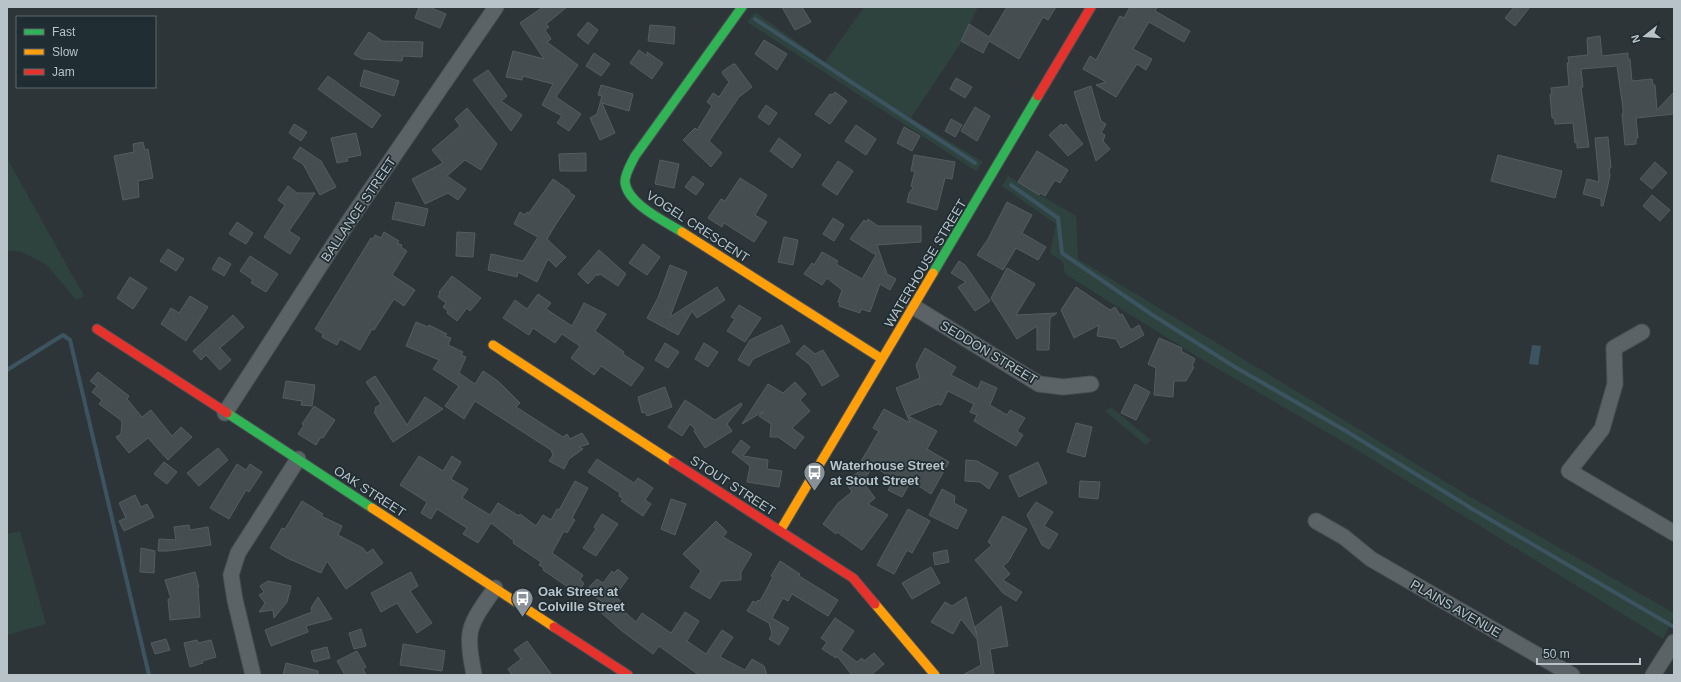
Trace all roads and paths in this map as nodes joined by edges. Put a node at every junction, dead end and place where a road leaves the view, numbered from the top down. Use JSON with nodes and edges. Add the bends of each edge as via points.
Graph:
{"nodes":[{"id":1,"x":496,"y":7,"type":"edge"},
{"id":2,"x":742,"y":7,"type":"edge"},
{"id":3,"x":1091,"y":7,"type":"edge"},
{"id":4,"x":914,"y":307,"type":"junction"},
{"id":5,"x":97,"y":329,"type":"dead end"},
{"id":6,"x":1642,"y":332,"type":"dead end"},
{"id":7,"x":493,"y":345,"type":"dead end"},
{"id":8,"x":882,"y":359,"type":"junction"},
{"id":9,"x":1091,"y":384,"type":"dead end"},
{"id":10,"x":225,"y":413,"type":"junction"},
{"id":11,"x":298,"y":459,"type":"junction"},
{"id":12,"x":1316,"y":521,"type":"dead end"},
{"id":13,"x":780,"y":531,"type":"junction"},
{"id":14,"x":1674,"y":533,"type":"edge"},
{"id":15,"x":495,"y":588,"type":"junction"},
{"id":16,"x":1674,"y":642,"type":"edge"},
{"id":17,"x":253,"y":675,"type":"edge"},
{"id":18,"x":474,"y":675,"type":"edge"},
{"id":19,"x":628,"y":675,"type":"edge"},
{"id":20,"x":935,"y":675,"type":"edge"},
{"id":21,"x":1572,"y":675,"type":"edge"},
{"id":22,"x":1653,"y":675,"type":"edge"}],
"edges":[{"from":1,"to":10,"type":"street","name":"BALLANCE STREET","via":[[347,224]]},
{"from":2,"to":8,"type":"street","name":"VOGEL CRESCENT","via":[[635,156],[625,176],[627,192],[639,205]]},
{"from":3,"to":4,"type":"street","name":"WATERHOUSE STREET"},
{"from":4,"to":8,"type":"street","name":"WATERHOUSE STREET"},
{"from":4,"to":9,"type":"street","name":"SEDDON STREET","via":[[1039,384],[1063,387]]},
{"from":5,"to":10,"type":"street","name":"OAK STREET"},
{"from":6,"to":14,"type":"street","via":[[1614,348],[1615,384],[1602,429],[1569,471]]},
{"from":7,"to":13,"type":"street","name":"STOUT STREET"},
{"from":8,"to":13,"type":"street","name":"WATERHOUSE STREET"},
{"from":10,"to":11,"type":"street","name":"OAK STREET"},
{"from":11,"to":15,"type":"street","name":"OAK STREET"},
{"from":11,"to":17,"type":"street","via":[[238,553],[231,575]]},
{"from":12,"to":21,"type":"street","name":"PLAINS AVENUE","via":[[1344,537],[1370,559]]},
{"from":13,"to":20,"type":"street","name":"STOUT STREET","via":[[853,578]]},
{"from":15,"to":18,"type":"street","via":[[474,621],[470,635]]},
{"from":15,"to":19,"type":"street","name":"OAK STREET"},
{"from":16,"to":22,"type":"street"}]}
